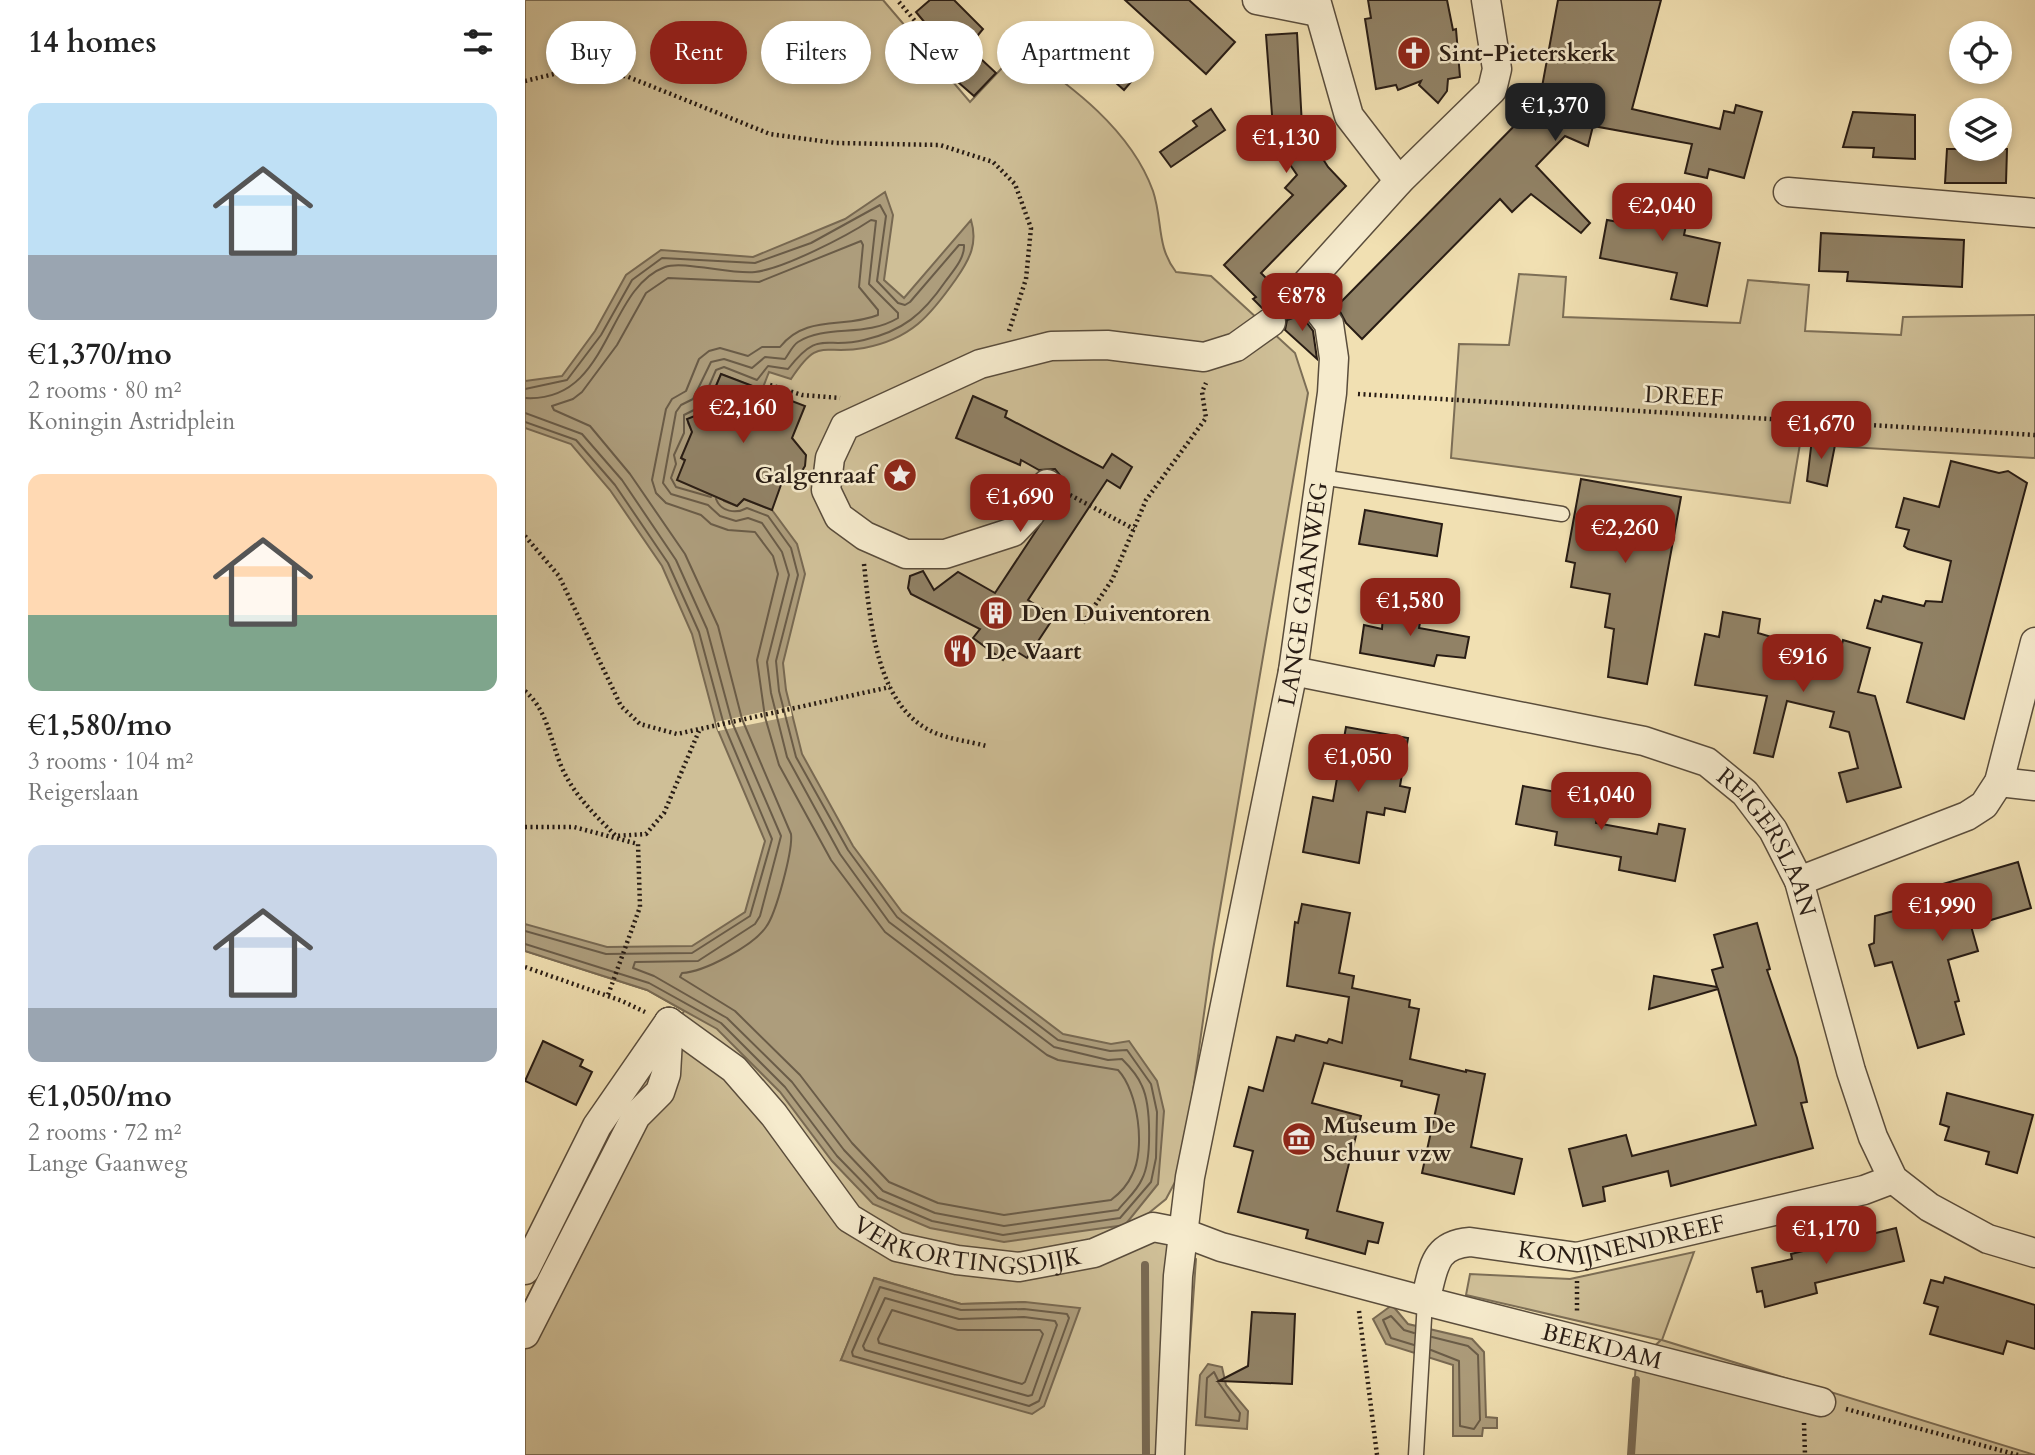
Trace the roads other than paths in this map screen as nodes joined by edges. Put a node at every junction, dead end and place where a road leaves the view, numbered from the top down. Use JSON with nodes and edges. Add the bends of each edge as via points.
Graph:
{"nodes":[{"id":1,"x":1257,"y":0,"type":"edge"},
{"id":2,"x":1486,"y":0,"type":"edge"},
{"id":3,"x":1317,"y":6,"type":"edge"},
{"id":4,"x":1399,"y":181,"type":"junction"},
{"id":5,"x":1788,"y":192,"type":"dead end"},
{"id":6,"x":2035,"y":213,"type":"edge"},
{"id":7,"x":1287,"y":305,"type":"junction"},
{"id":8,"x":1321,"y":477,"type":"junction"},
{"id":9,"x":1055,"y":488,"type":"road end"},
{"id":10,"x":1562,"y":514,"type":"dead end"},
{"id":11,"x":2035,"y":642,"type":"edge"},
{"id":12,"x":1293,"y":671,"type":"junction"},
{"id":13,"x":1999,"y":782,"type":"junction"},
{"id":14,"x":2035,"y":786,"type":"edge"},
{"id":15,"x":1799,"y":881,"type":"junction"},
{"id":16,"x":669,"y":1022,"type":"junction"},
{"id":17,"x":1893,"y":1179,"type":"junction"},
{"id":18,"x":1184,"y":1233,"type":"junction"},
{"id":19,"x":2035,"y":1253,"type":"edge"},
{"id":20,"x":525,"y":1270,"type":"edge"},
{"id":21,"x":1425,"y":1301,"type":"junction"},
{"id":22,"x":525,"y":1334,"type":"edge"},
{"id":23,"x":1821,"y":1402,"type":"road end"},
{"id":24,"x":1170,"y":1455,"type":"edge"},
{"id":25,"x":1416,"y":1455,"type":"edge"}],
"edges":[{"from":1,"to":3,"type":"street"},
{"from":2,"to":4,"type":"street","via":[[1497,80],[1470,114]]},
{"from":3,"to":4,"type":"street","via":[[1349,116]]},
{"from":4,"to":7,"type":"street"},
{"from":5,"to":6,"type":"street"},
{"from":7,"to":8,"type":"street","name":"LANGE GAANWEG","via":[[1329,324],[1334,358]]},
{"from":7,"to":9,"type":"street","via":[[1236,347],[1204,357],[1107,345],[1051,346],[1000,359],[927,387],[845,426],[829,458],[826,490],[839,517],[865,536],[906,554],[944,554],[1013,532]]},
{"from":8,"to":10,"type":"lane"},
{"from":8,"to":12,"type":"street","name":"LANGE GAANWEG"},
{"from":11,"to":13,"type":"street"},
{"from":12,"to":15,"type":"street","name":"REIGERSLAAN","via":[[1644,741],[1707,762],[1745,793],[1773,830]]},
{"from":12,"to":18,"type":"street","name":"LANGE GAANWEG","via":[[1190,1177]]},
{"from":13,"to":14,"type":"street"},
{"from":13,"to":15,"type":"street","via":[[1984,805],[1967,816]]},
{"from":15,"to":17,"type":"street","name":"REIGERSLAAN","via":[[1851,1072]]},
{"from":16,"to":18,"type":"street","name":"VERKORTINGSDIJK","via":[[734,1069],[774,1115],[849,1218],[897,1247],[1019,1267],[1094,1253],[1153,1227]]},
{"from":16,"to":20,"type":"street","via":[[597,1126]]},
{"from":16,"to":22,"type":"street","via":[[666,1074],[660,1092],[636,1116]]},
{"from":17,"to":19,"type":"street","name":"REIGERSLAAN","via":[[1929,1207],[1987,1239]]},
{"from":17,"to":21,"type":"street","name":"KONIJNENDREEF","via":[[1864,1190],[1577,1257],[1454,1243],[1439,1254]]},
{"from":18,"to":21,"type":"street","name":"BEEKDAM"},
{"from":18,"to":24,"type":"street","name":"LANGE GAANWEG"},
{"from":21,"to":23,"type":"street","name":"BEEKDAM"},
{"from":21,"to":25,"type":"lane"}]}
